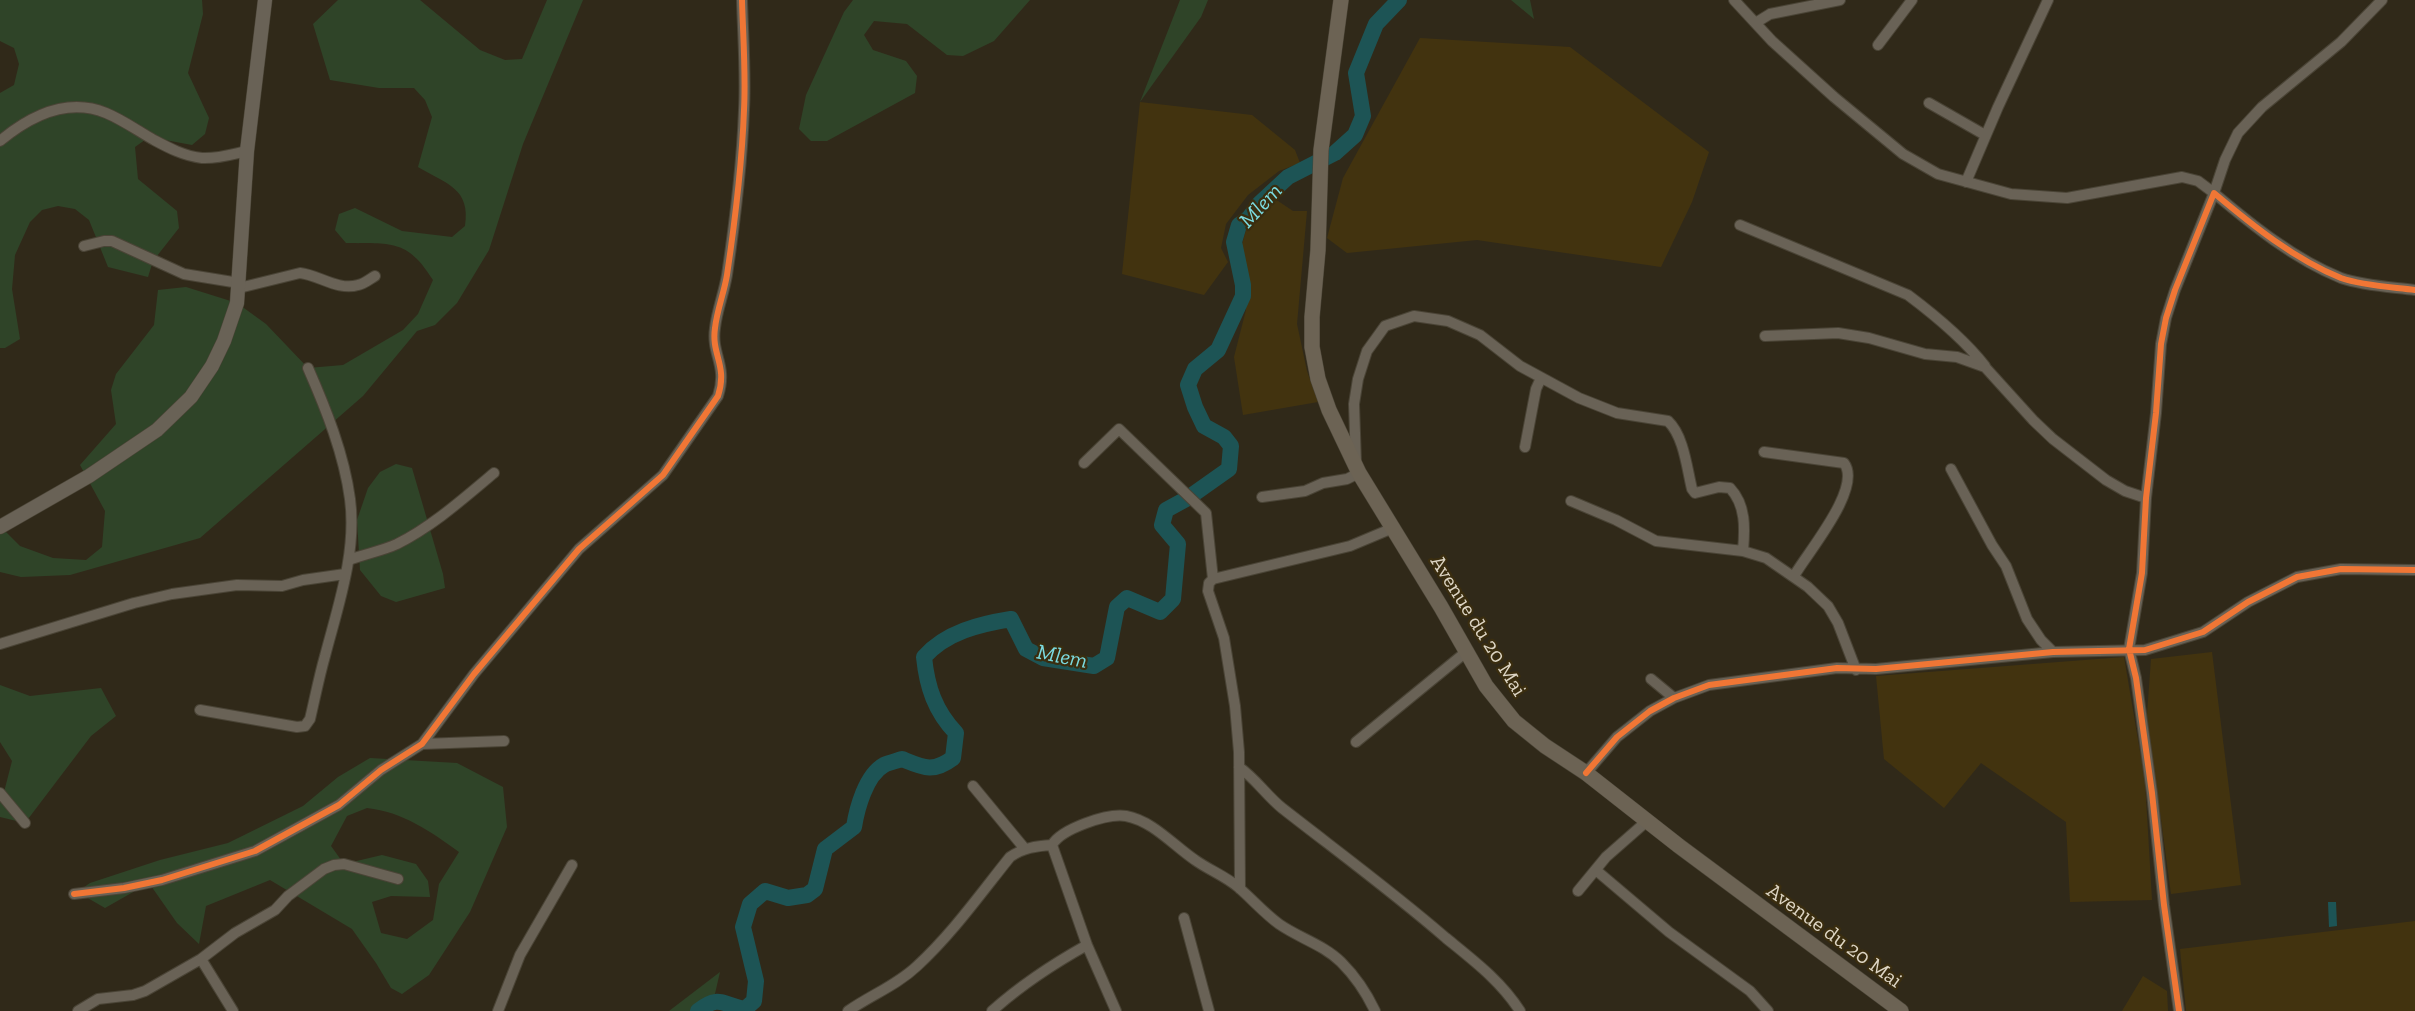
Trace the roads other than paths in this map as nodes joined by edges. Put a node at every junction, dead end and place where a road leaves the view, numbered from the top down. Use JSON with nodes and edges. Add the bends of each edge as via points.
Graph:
{"nodes":[{"id":1,"x":265,"y":0,"type":"edge"},
{"id":2,"x":742,"y":0,"type":"edge"},
{"id":3,"x":1341,"y":0,"type":"edge"},
{"id":4,"x":1734,"y":0,"type":"edge"},
{"id":5,"x":1840,"y":0,"type":"edge"},
{"id":6,"x":1912,"y":0,"type":"edge"},
{"id":7,"x":2048,"y":0,"type":"edge"},
{"id":8,"x":2382,"y":0,"type":"edge"},
{"id":9,"x":1757,"y":22,"type":"junction"},
{"id":10,"x":1878,"y":45,"type":"dead end"},
{"id":11,"x":1929,"y":103,"type":"dead end"},
{"id":12,"x":1985,"y":135,"type":"junction"},
{"id":13,"x":0,"y":141,"type":"edge"},
{"id":14,"x":247,"y":151,"type":"junction"},
{"id":15,"x":1966,"y":182,"type":"junction"},
{"id":16,"x":2214,"y":193,"type":"junction"},
{"id":17,"x":1740,"y":225,"type":"dead end"},
{"id":18,"x":84,"y":246,"type":"dead end"},
{"id":19,"x":375,"y":276,"type":"dead end"},
{"id":20,"x":239,"y":285,"type":"junction"},
{"id":21,"x":2415,"y":290,"type":"edge"},
{"id":22,"x":1765,"y":336,"type":"dead end"},
{"id":23,"x":1985,"y":367,"type":"junction"},
{"id":24,"x":308,"y":368,"type":"dead end"},
{"id":25,"x":1541,"y":378,"type":"junction"},
{"id":26,"x":1525,"y":447,"type":"dead end"},
{"id":27,"x":1764,"y":452,"type":"dead end"},
{"id":28,"x":1084,"y":463,"type":"dead end"},
{"id":29,"x":1951,"y":469,"type":"dead end"},
{"id":30,"x":1358,"y":470,"type":"junction"},
{"id":31,"x":494,"y":472,"type":"dead end"},
{"id":32,"x":1262,"y":497,"type":"dead end"},
{"id":33,"x":2146,"y":498,"type":"junction"},
{"id":34,"x":1571,"y":501,"type":"dead end"},
{"id":35,"x":0,"y":527,"type":"edge"},
{"id":36,"x":1393,"y":528,"type":"junction"},
{"id":37,"x":1743,"y":551,"type":"junction"},
{"id":38,"x":349,"y":560,"type":"junction"},
{"id":39,"x":2415,"y":570,"type":"edge"},
{"id":40,"x":345,"y":574,"type":"junction"},
{"id":41,"x":1794,"y":576,"type":"junction"},
{"id":42,"x":1213,"y":579,"type":"junction"},
{"id":43,"x":0,"y":644,"type":"edge"},
{"id":44,"x":2129,"y":649,"type":"junction"},
{"id":45,"x":1466,"y":652,"type":"junction"},
{"id":46,"x":2053,"y":652,"type":"junction"},
{"id":47,"x":1856,"y":670,"type":"junction"},
{"id":48,"x":1651,"y":679,"type":"dead end"},
{"id":49,"x":1674,"y":698,"type":"junction"},
{"id":50,"x":200,"y":710,"type":"dead end"},
{"id":51,"x":504,"y":741,"type":"dead end"},
{"id":52,"x":1356,"y":742,"type":"dead end"},
{"id":53,"x":422,"y":744,"type":"junction"},
{"id":54,"x":1239,"y":767,"type":"junction"},
{"id":55,"x":1586,"y":773,"type":"junction"},
{"id":56,"x":974,"y":786,"type":"dead end"},
{"id":57,"x":0,"y":793,"type":"edge"},
{"id":58,"x":1647,"y":821,"type":"junction"},
{"id":59,"x":26,"y":824,"type":"dead end"},
{"id":60,"x":1052,"y":845,"type":"junction"},
{"id":61,"x":1025,"y":849,"type":"junction"},
{"id":62,"x":572,"y":865,"type":"dead end"},
{"id":63,"x":1597,"y":871,"type":"junction"},
{"id":64,"x":398,"y":879,"type":"dead end"},
{"id":65,"x":1240,"y":889,"type":"junction"},
{"id":66,"x":1578,"y":891,"type":"dead end"},
{"id":67,"x":75,"y":894,"type":"dead end"},
{"id":68,"x":1184,"y":918,"type":"dead end"},
{"id":69,"x":1087,"y":945,"type":"junction"},
{"id":70,"x":201,"y":959,"type":"junction"},
{"id":71,"x":78,"y":1011,"type":"edge"},
{"id":72,"x":233,"y":1011,"type":"edge"},
{"id":73,"x":498,"y":1011,"type":"edge"},
{"id":74,"x":848,"y":1011,"type":"edge"},
{"id":75,"x":992,"y":1011,"type":"edge"},
{"id":76,"x":1116,"y":1011,"type":"edge"},
{"id":77,"x":1209,"y":1011,"type":"edge"},
{"id":78,"x":1376,"y":1011,"type":"edge"},
{"id":79,"x":1520,"y":1011,"type":"edge"},
{"id":80,"x":1768,"y":1011,"type":"edge"},
{"id":81,"x":1901,"y":1011,"type":"edge"},
{"id":82,"x":2180,"y":1011,"type":"edge"}],
"edges":[{"from":1,"to":14,"type":"street"},
{"from":2,"to":53,"type":"street","via":[[744,109],[727,278],[714,332],[723,371],[718,396],[663,475],[579,549],[474,674]]},
{"from":3,"to":30,"type":"main road","name":"Avenue du 20 Mai","via":[[1320,156],[1312,347],[1329,410]]},
{"from":4,"to":9,"type":"street"},
{"from":5,"to":9,"type":"street","via":[[1770,14]]},
{"from":6,"to":10,"type":"street"},
{"from":7,"to":12,"type":"street"},
{"from":8,"to":16,"type":"street","via":[[2342,42],[2262,107],[2238,133]]},
{"from":9,"to":15,"type":"street","via":[[1827,90],[1903,154],[1938,174]]},
{"from":11,"to":12,"type":"street"},
{"from":12,"to":15,"type":"street"},
{"from":13,"to":14,"type":"street","via":[[41,114],[78,107],[116,118],[176,152],[212,158]]},
{"from":14,"to":20,"type":"street"},
{"from":15,"to":16,"type":"street","via":[[2011,194],[2067,198],[2182,177],[2198,181]]},
{"from":16,"to":21,"type":"street","via":[[2280,244],[2343,278]]},
{"from":16,"to":33,"type":"street","via":[[2166,318]]},
{"from":17,"to":23,"type":"street","via":[[1908,295],[1973,350]]},
{"from":18,"to":20,"type":"street","via":[[112,241],[184,274]]},
{"from":19,"to":20,"type":"street","via":[[350,286],[300,273]]},
{"from":20,"to":35,"type":"street","via":[[224,341],[199,386],[182,407],[128,451]]},
{"from":22,"to":23,"type":"street","via":[[1838,333],[1925,354],[1957,357]]},
{"from":23,"to":33,"type":"street","via":[[2053,439],[2106,480]]},
{"from":24,"to":38,"type":"street","via":[[339,449],[350,499]]},
{"from":25,"to":26,"type":"street"},
{"from":25,"to":30,"type":"street","via":[[1480,335],[1448,321],[1414,316],[1385,326],[1367,351],[1358,379],[1354,404]]},
{"from":25,"to":37,"type":"street","via":[[1617,412],[1668,421],[1674,426],[1695,493],[1719,487],[1730,488],[1737,495],[1742,510]]},
{"from":27,"to":41,"type":"street","via":[[1844,463],[1849,470],[1850,479],[1839,506]]},
{"from":28,"to":42,"type":"street","via":[[1119,429],[1206,513]]},
{"from":29,"to":46,"type":"street","via":[[2006,566],[2027,619]]},
{"from":30,"to":32,"type":"street","via":[[1347,479],[1305,491]]},
{"from":30,"to":36,"type":"main road","name":"Avenue du 20 Mai"},
{"from":31,"to":38,"type":"street","via":[[415,534]]},
{"from":33,"to":44,"type":"street","via":[[2142,573]]},
{"from":34,"to":37,"type":"street","via":[[1656,541]]},
{"from":36,"to":42,"type":"street","via":[[1350,546]]},
{"from":36,"to":45,"type":"main road","name":"Avenue du 20 Mai"},
{"from":37,"to":41,"type":"street","via":[[1766,558]]},
{"from":38,"to":40,"type":"street"},
{"from":39,"to":44,"type":"street","via":[[2341,569],[2297,577],[2248,602],[2203,632],[2145,650]]},
{"from":40,"to":43,"type":"street","via":[[282,586],[237,585],[171,594]]},
{"from":40,"to":50,"type":"street","via":[[310,719],[305,726]]},
{"from":41,"to":47,"type":"street","via":[[1828,606]]},
{"from":42,"to":54,"type":"street","via":[[1208,591],[1224,638],[1232,680]]},
{"from":44,"to":46,"type":"street"},
{"from":44,"to":82,"type":"street"},
{"from":45,"to":52,"type":"street"},
{"from":45,"to":55,"type":"main road","name":"Avenue du 20 Mai","via":[[1514,721]]},
{"from":46,"to":47,"type":"street"},
{"from":47,"to":49,"type":"street","via":[[1805,672],[1709,685]]},
{"from":48,"to":49,"type":"street"},
{"from":49,"to":55,"type":"street","via":[[1617,737]]},
{"from":51,"to":53,"type":"street"},
{"from":53,"to":67,"type":"street","via":[[381,770],[339,805],[255,851],[162,880]]},
{"from":54,"to":65,"type":"street"},
{"from":54,"to":79,"type":"street","via":[[1279,806],[1384,886],[1484,970]]},
{"from":55,"to":58,"type":"main road","name":"Avenue du 20 Mai"},
{"from":56,"to":61,"type":"street"},
{"from":57,"to":59,"type":"street"},
{"from":58,"to":63,"type":"street"},
{"from":58,"to":81,"type":"main road","name":"Avenue du 20 Mai"},
{"from":60,"to":61,"type":"street"},
{"from":60,"to":65,"type":"street","via":[[1055,839],[1085,824],[1128,816],[1149,825]]},
{"from":60,"to":69,"type":"street"},
{"from":61,"to":74,"type":"street","via":[[1010,857],[917,966]]},
{"from":62,"to":73,"type":"street","via":[[520,956]]},
{"from":63,"to":66,"type":"street"},
{"from":63,"to":80,"type":"street","via":[[1669,932],[1750,991]]},
{"from":64,"to":70,"type":"street","via":[[344,864],[324,869],[275,910]]},
{"from":65,"to":78,"type":"street","via":[[1279,924],[1342,963]]},
{"from":68,"to":77,"type":"street"},
{"from":69,"to":75,"type":"street","via":[[1036,976]]},
{"from":69,"to":76,"type":"street"},
{"from":70,"to":71,"type":"street","via":[[146,991],[98,999]]},
{"from":70,"to":72,"type":"street"}]}
